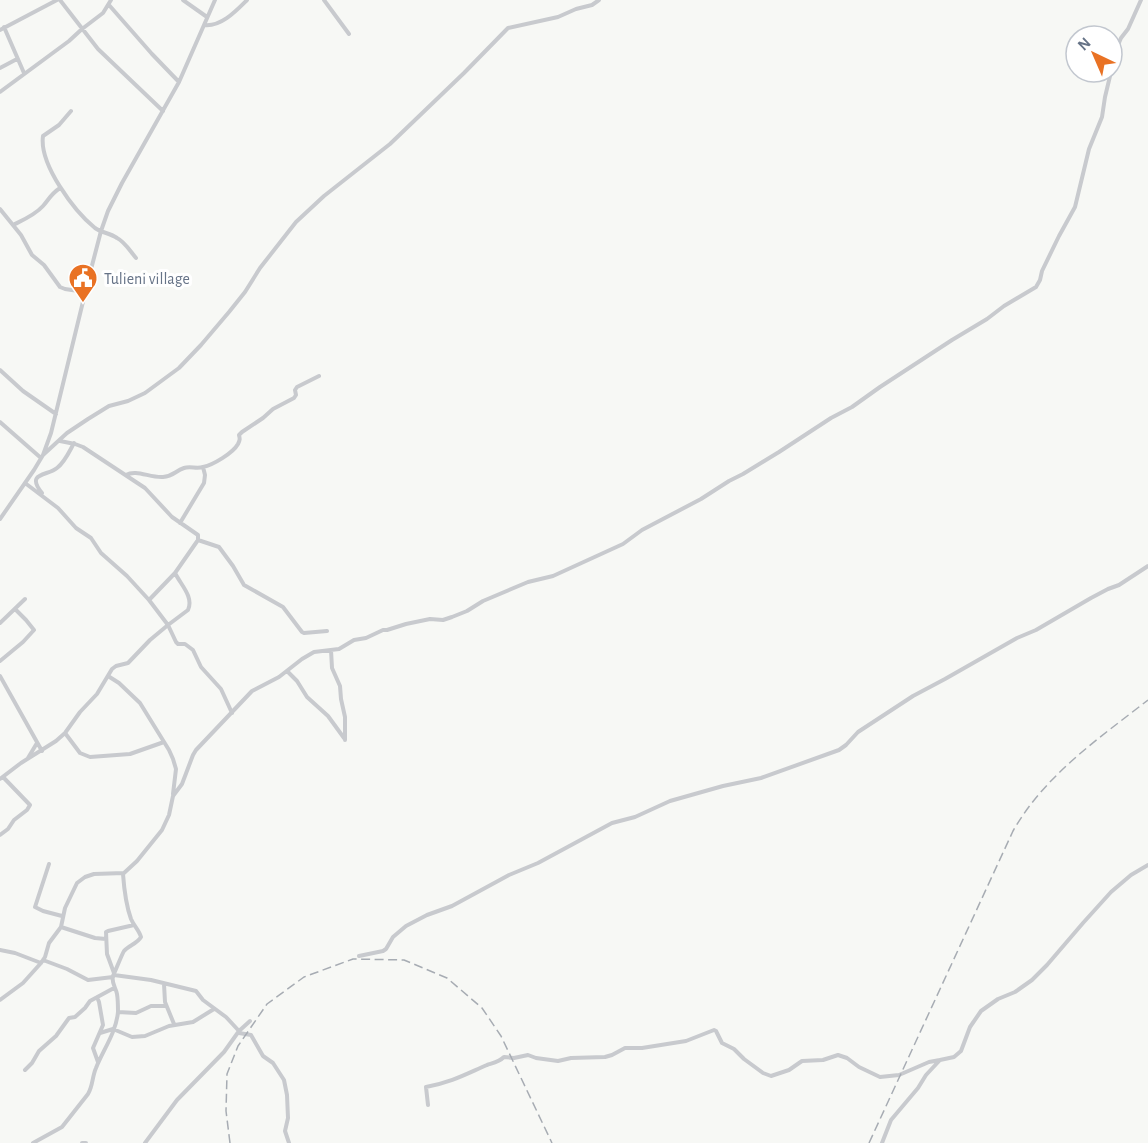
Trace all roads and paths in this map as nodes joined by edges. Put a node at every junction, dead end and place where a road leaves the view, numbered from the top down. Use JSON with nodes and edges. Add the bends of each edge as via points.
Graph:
{"nodes":[{"id":1,"x":59,"y":0,"type":"edge"},
{"id":2,"x":183,"y":0,"type":"edge"},
{"id":3,"x":215,"y":0,"type":"edge"},
{"id":4,"x":247,"y":0,"type":"edge"},
{"id":5,"x":324,"y":0,"type":"edge"},
{"id":6,"x":598,"y":0,"type":"edge"},
{"id":7,"x":1141,"y":0,"type":"edge"},
{"id":8,"x":110,"y":2,"type":"edge"},
{"id":9,"x":207,"y":17,"type":"junction"},
{"id":10,"x":204,"y":25,"type":"junction"},
{"id":11,"x":2,"y":28,"type":"edge"},
{"id":12,"x":82,"y":29,"type":"junction"},
{"id":13,"x":349,"y":33,"type":"dead end"},
{"id":14,"x":1124,"y":34,"type":"edge"},
{"id":15,"x":17,"y":58,"type":"junction"},
{"id":16,"x":0,"y":68,"type":"edge"},
{"id":17,"x":24,"y":74,"type":"junction"},
{"id":18,"x":179,"y":82,"type":"junction"},
{"id":19,"x":1108,"y":84,"type":"edge"},
{"id":20,"x":0,"y":92,"type":"edge"},
{"id":21,"x":71,"y":111,"type":"dead end"},
{"id":22,"x":163,"y":111,"type":"junction"},
{"id":23,"x":60,"y":188,"type":"junction"},
{"id":24,"x":0,"y":209,"type":"edge"},
{"id":25,"x":13,"y":225,"type":"junction"},
{"id":26,"x":101,"y":231,"type":"junction"},
{"id":27,"x":136,"y":258,"type":"dead end"},
{"id":28,"x":85,"y":292,"type":"junction"},
{"id":29,"x":0,"y":370,"type":"edge"},
{"id":30,"x":319,"y":376,"type":"dead end"},
{"id":31,"x":56,"y":414,"type":"junction"},
{"id":32,"x":0,"y":422,"type":"edge"},
{"id":33,"x":67,"y":433,"type":"junction"},
{"id":34,"x":59,"y":441,"type":"junction"},
{"id":35,"x":74,"y":443,"type":"junction"},
{"id":36,"x":42,"y":456,"type":"junction"},
{"id":37,"x":203,"y":467,"type":"junction"},
{"id":38,"x":126,"y":475,"type":"junction"},
{"id":39,"x":25,"y":483,"type":"junction"},
{"id":40,"x":43,"y":496,"type":"junction"},
{"id":41,"x":0,"y":519,"type":"edge"},
{"id":42,"x":180,"y":523,"type":"junction"},
{"id":43,"x":198,"y":540,"type":"junction"},
{"id":44,"x":1148,"y":566,"type":"edge"},
{"id":45,"x":175,"y":573,"type":"junction"},
{"id":46,"x":25,"y":598,"type":"dead end"},
{"id":47,"x":149,"y":600,"type":"junction"},
{"id":48,"x":15,"y":609,"type":"junction"},
{"id":49,"x":0,"y":623,"type":"edge"},
{"id":50,"x":168,"y":625,"type":"junction"},
{"id":51,"x":327,"y":631,"type":"dead end"},
{"id":52,"x":331,"y":650,"type":"junction"},
{"id":53,"x":0,"y":662,"type":"edge"},
{"id":54,"x":287,"y":671,"type":"junction"},
{"id":55,"x":0,"y":676,"type":"edge"},
{"id":56,"x":108,"y":676,"type":"junction"},
{"id":57,"x":232,"y":713,"type":"junction"},
{"id":58,"x":64,"y":733,"type":"junction"},
{"id":59,"x":164,"y":742,"type":"junction"},
{"id":60,"x":37,"y":743,"type":"junction"},
{"id":61,"x":42,"y":751,"type":"junction"},
{"id":62,"x":28,"y":759,"type":"junction"},
{"id":63,"x":1,"y":778,"type":"edge"},
{"id":64,"x":173,"y":796,"type":"junction"},
{"id":65,"x":0,"y":835,"type":"edge"},
{"id":66,"x":49,"y":864,"type":"dead end"},
{"id":67,"x":1148,"y":865,"type":"edge"},
{"id":68,"x":123,"y":874,"type":"junction"},
{"id":69,"x":62,"y":916,"type":"junction"},
{"id":70,"x":134,"y":925,"type":"junction"},
{"id":71,"x":61,"y":927,"type":"junction"},
{"id":72,"x":106,"y":939,"type":"junction"},
{"id":73,"x":0,"y":950,"type":"edge"},
{"id":74,"x":358,"y":956,"type":"dead end"},
{"id":75,"x":42,"y":962,"type":"junction"},
{"id":76,"x":114,"y":975,"type":"junction"},
{"id":77,"x":164,"y":984,"type":"junction"},
{"id":78,"x":114,"y":987,"type":"junction"},
{"id":79,"x":97,"y":997,"type":"junction"},
{"id":80,"x":0,"y":1000,"type":"edge"},
{"id":81,"x":166,"y":1006,"type":"junction"},
{"id":82,"x":214,"y":1009,"type":"junction"},
{"id":83,"x":118,"y":1012,"type":"junction"},
{"id":84,"x":250,"y":1021,"type":"dead end"},
{"id":85,"x":174,"y":1024,"type":"junction"},
{"id":86,"x":114,"y":1029,"type":"junction"},
{"id":87,"x":239,"y":1032,"type":"junction"},
{"id":88,"x":100,"y":1033,"type":"junction"},
{"id":89,"x":940,"y":1060,"type":"junction"},
{"id":90,"x":98,"y":1062,"type":"junction"},
{"id":91,"x":25,"y":1070,"type":"dead end"},
{"id":92,"x":428,"y":1105,"type":"dead end"},
{"id":93,"x":36,"y":1142,"type":"edge"},
{"id":94,"x":145,"y":1143,"type":"edge"},
{"id":95,"x":289,"y":1143,"type":"edge"},
{"id":96,"x":882,"y":1143,"type":"edge"}],
"edges":[{"from":1,"to":11,"type":"street"},
{"from":1,"to":12,"type":"street"},
{"from":2,"to":9,"type":"street"},
{"from":3,"to":9,"type":"street"},
{"from":4,"to":10,"type":"street","via":[[219,23]]},
{"from":5,"to":13,"type":"street"},
{"from":6,"to":33,"type":"street","via":[[558,17],[508,28],[390,144],[296,222],[230,312],[179,368],[145,393],[109,406]]},
{"from":7,"to":14,"type":"street"},
{"from":8,"to":12,"type":"street","via":[[103,13]]},
{"from":8,"to":18,"type":"street"},
{"from":9,"to":10,"type":"street"},
{"from":10,"to":18,"type":"street"},
{"from":11,"to":15,"type":"street"},
{"from":12,"to":17,"type":"street"},
{"from":12,"to":22,"type":"street"},
{"from":15,"to":16,"type":"street"},
{"from":15,"to":17,"type":"street"},
{"from":17,"to":20,"type":"street"},
{"from":18,"to":22,"type":"street"},
{"from":19,"to":52,"type":"street","via":[[1102,117],[1089,149],[1075,207],[1036,287],[852,408],[623,544],[553,576],[483,601],[464,613],[383,630]]},
{"from":21,"to":23,"type":"street","via":[[42,138],[43,154]]},
{"from":22,"to":26,"type":"street","via":[[113,199]]},
{"from":23,"to":25,"type":"street","via":[[38,210]]},
{"from":23,"to":26,"type":"street"},
{"from":24,"to":25,"type":"street"},
{"from":25,"to":28,"type":"street","via":[[60,287]]},
{"from":26,"to":27,"type":"street","via":[[120,240]]},
{"from":26,"to":28,"type":"street"},
{"from":28,"to":31,"type":"street"},
{"from":29,"to":31,"type":"street"},
{"from":30,"to":37,"type":"street","via":[[296,388],[294,398],[242,432],[234,448]]},
{"from":31,"to":36,"type":"street"},
{"from":32,"to":36,"type":"street"},
{"from":33,"to":34,"type":"street"},
{"from":33,"to":35,"type":"street"},
{"from":34,"to":35,"type":"street"},
{"from":34,"to":36,"type":"street"},
{"from":35,"to":38,"type":"street"},
{"from":35,"to":40,"type":"street","via":[[60,466],[37,478]]},
{"from":36,"to":39,"type":"street"},
{"from":37,"to":38,"type":"street","via":[[186,467],[168,476],[133,472]]},
{"from":37,"to":42,"type":"street","via":[[204,483]]},
{"from":38,"to":42,"type":"street"},
{"from":39,"to":40,"type":"street"},
{"from":39,"to":41,"type":"street"},
{"from":40,"to":47,"type":"street","via":[[91,538]]},
{"from":42,"to":43,"type":"street","via":[[196,533]]},
{"from":43,"to":45,"type":"street"},
{"from":43,"to":51,"type":"street","via":[[219,547],[244,585],[283,608],[302,632]]},
{"from":44,"to":74,"type":"street","via":[[913,696],[869,723],[839,750],[761,778],[669,801],[612,823],[406,926],[383,951]]},
{"from":45,"to":47,"type":"street"},
{"from":45,"to":50,"type":"street","via":[[186,591],[190,608]]},
{"from":46,"to":48,"type":"street"},
{"from":47,"to":50,"type":"street"},
{"from":48,"to":49,"type":"street"},
{"from":48,"to":53,"type":"street","via":[[33,632]]},
{"from":50,"to":56,"type":"street","via":[[131,661],[114,667]]},
{"from":50,"to":57,"type":"street","via":[[176,642],[193,650]]},
{"from":52,"to":54,"type":"street","via":[[309,655]]},
{"from":52,"to":54,"type":"street","via":[[345,717],[344,739]]},
{"from":54,"to":57,"type":"street","via":[[252,691]]},
{"from":55,"to":60,"type":"street"},
{"from":56,"to":58,"type":"street"},
{"from":56,"to":59,"type":"street","via":[[140,703]]},
{"from":57,"to":64,"type":"street","via":[[196,750]]},
{"from":58,"to":59,"type":"street","via":[[80,753],[90,756],[130,754]]},
{"from":58,"to":61,"type":"street"},
{"from":59,"to":64,"type":"street","via":[[175,763]]},
{"from":60,"to":61,"type":"street"},
{"from":60,"to":62,"type":"street"},
{"from":61,"to":62,"type":"street"},
{"from":62,"to":63,"type":"street"},
{"from":63,"to":65,"type":"street","via":[[30,805]]},
{"from":64,"to":68,"type":"street","via":[[162,830]]},
{"from":66,"to":69,"type":"street","via":[[35,907]]},
{"from":67,"to":89,"type":"street","via":[[1111,892],[1032,980],[981,1011],[957,1054]]},
{"from":68,"to":69,"type":"street","via":[[100,873],[81,880]]},
{"from":68,"to":70,"type":"street"},
{"from":69,"to":71,"type":"street"},
{"from":70,"to":72,"type":"street","via":[[108,931]]},
{"from":70,"to":76,"type":"street","via":[[141,939],[122,954]]},
{"from":71,"to":72,"type":"street"},
{"from":71,"to":75,"type":"street"},
{"from":72,"to":76,"type":"street"},
{"from":73,"to":75,"type":"street"},
{"from":75,"to":76,"type":"street","via":[[88,980]]},
{"from":75,"to":80,"type":"street"},
{"from":76,"to":77,"type":"street"},
{"from":76,"to":78,"type":"street"},
{"from":77,"to":81,"type":"street"},
{"from":77,"to":82,"type":"street","via":[[196,991]]},
{"from":78,"to":79,"type":"street"},
{"from":78,"to":83,"type":"street"},
{"from":79,"to":88,"type":"street","via":[[103,1023]]},
{"from":79,"to":91,"type":"street","via":[[67,1020]]},
{"from":81,"to":83,"type":"street","via":[[151,1006],[136,1013]]},
{"from":81,"to":85,"type":"street"},
{"from":82,"to":85,"type":"street","via":[[193,1022]]},
{"from":82,"to":87,"type":"street"},
{"from":83,"to":86,"type":"street"},
{"from":84,"to":87,"type":"street"},
{"from":85,"to":86,"type":"street","via":[[141,1037]]},
{"from":86,"to":88,"type":"street"},
{"from":86,"to":90,"type":"street"},
{"from":87,"to":94,"type":"street","via":[[177,1100]]},
{"from":87,"to":95,"type":"street","via":[[251,1035],[282,1077],[287,1095],[285,1131]]},
{"from":88,"to":90,"type":"street","via":[[93,1048]]},
{"from":89,"to":92,"type":"street","via":[[899,1075],[880,1077],[838,1055],[802,1061],[771,1076],[723,1044],[714,1030],[686,1041],[624,1048],[605,1057],[558,1061],[528,1055],[504,1057],[454,1080],[426,1087]]},
{"from":89,"to":96,"type":"street","via":[[891,1120]]},
{"from":90,"to":93,"type":"street","via":[[91,1089],[69,1119]]}]}
